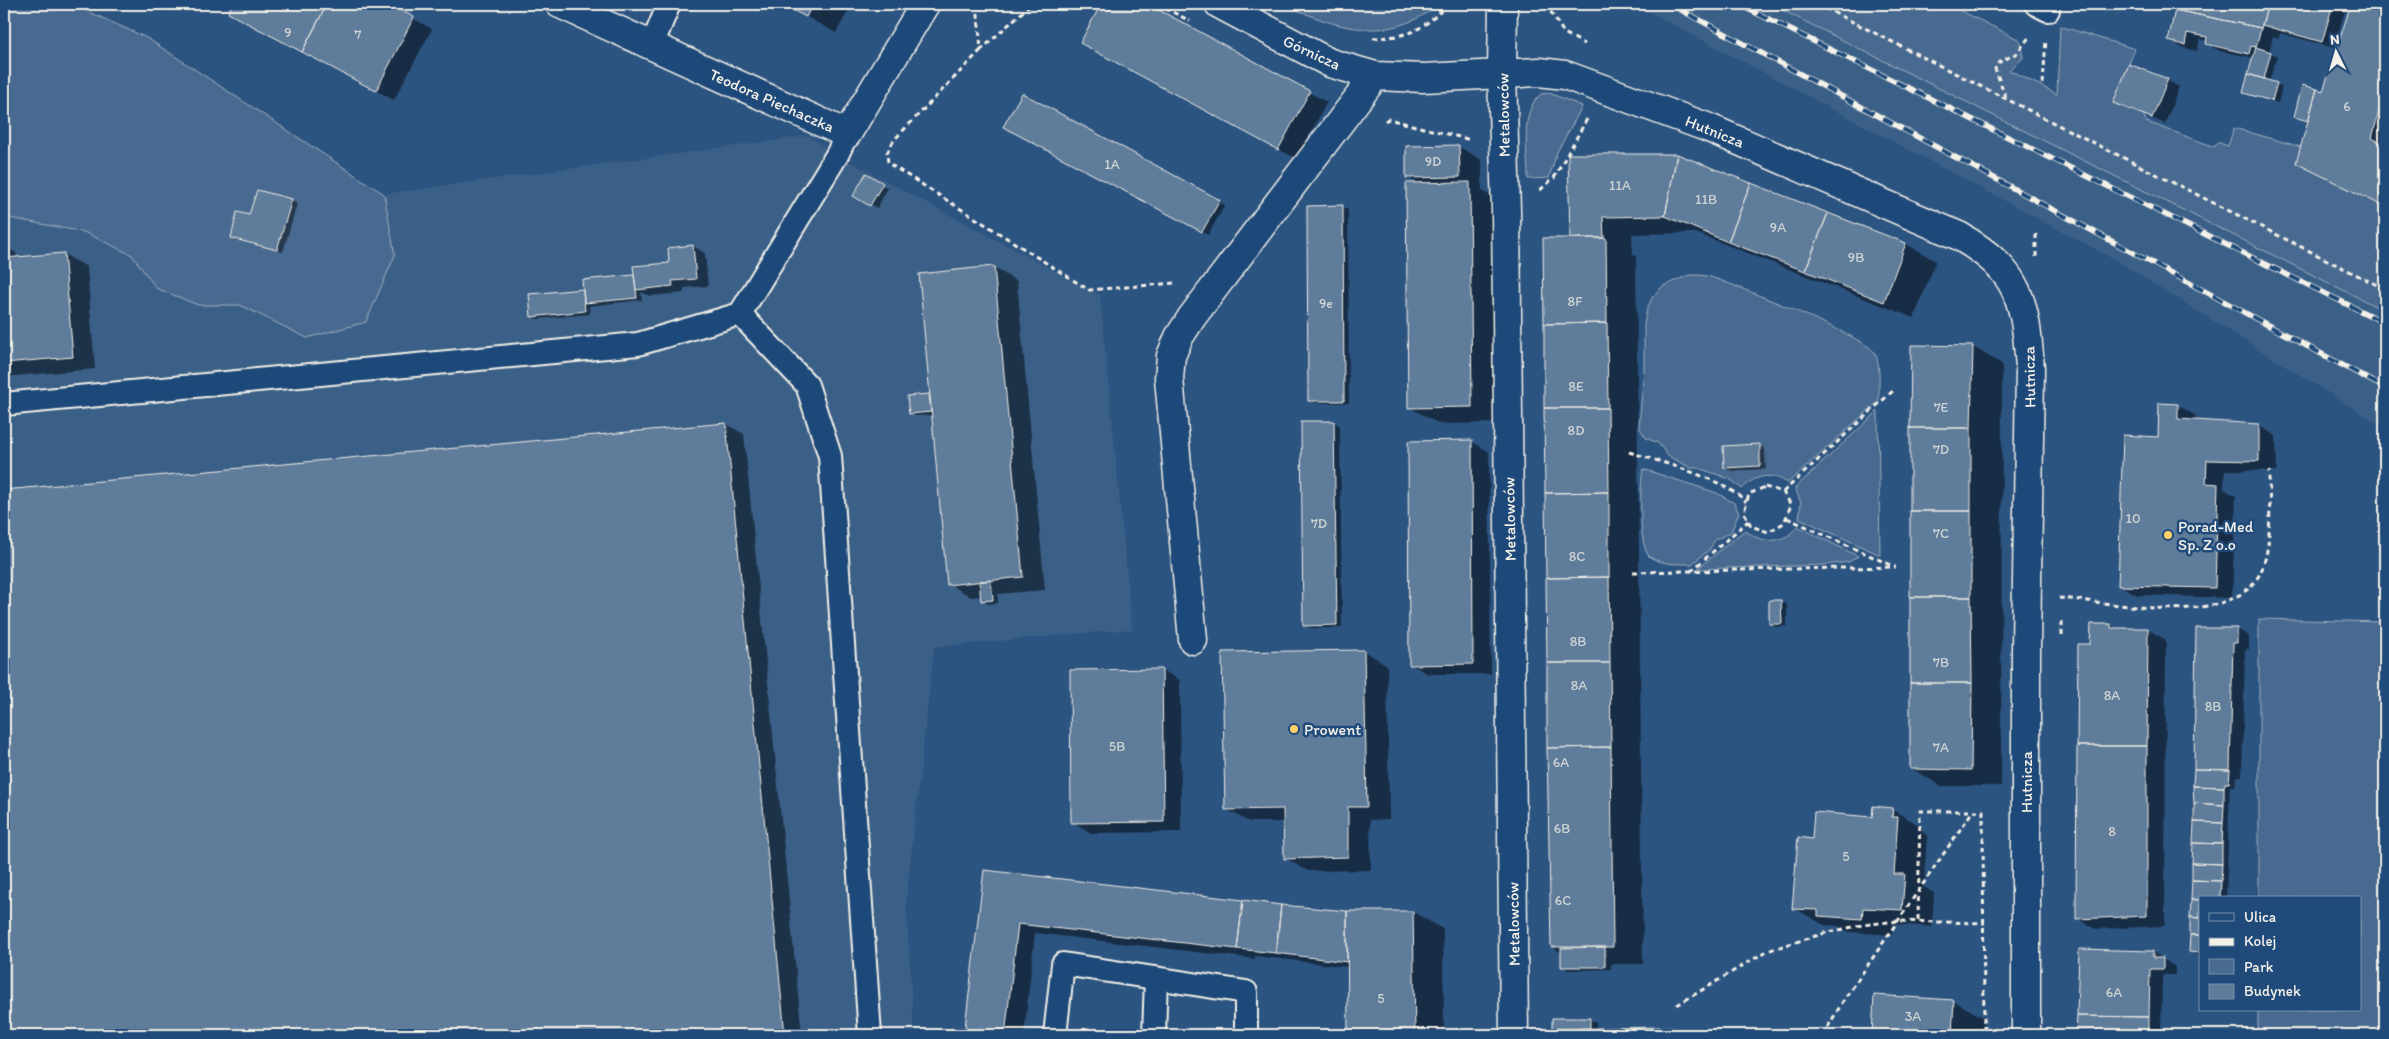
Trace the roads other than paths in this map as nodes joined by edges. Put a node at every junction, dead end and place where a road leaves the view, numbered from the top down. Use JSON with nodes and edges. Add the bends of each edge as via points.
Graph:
{"nodes":[{"id":1,"x":560,"y":4,"type":"edge"},
{"id":2,"x":669,"y":4,"type":"edge"},
{"id":3,"x":925,"y":4,"type":"edge"},
{"id":4,"x":1219,"y":4,"type":"edge"},
{"id":5,"x":1504,"y":4,"type":"edge"},
{"id":6,"x":652,"y":45,"type":"junction"},
{"id":7,"x":1502,"y":73,"type":"junction"},
{"id":8,"x":1375,"y":76,"type":"junction"},
{"id":9,"x":847,"y":134,"type":"junction"},
{"id":10,"x":740,"y":314,"type":"junction"},
{"id":11,"x":4,"y":404,"type":"edge"},
{"id":12,"x":1193,"y":640,"type":"dead end"},
{"id":13,"x":1156,"y":978,"type":"junction"},
{"id":14,"x":870,"y":1035,"type":"edge"},
{"id":15,"x":1055,"y":1035,"type":"edge"},
{"id":16,"x":1154,"y":1035,"type":"edge"},
{"id":17,"x":1246,"y":1035,"type":"edge"},
{"id":18,"x":1514,"y":1035,"type":"edge"},
{"id":19,"x":2026,"y":1035,"type":"edge"}],
"edges":[{"from":1,"to":6,"type":"street","name":"Teodora Piechaczka"},
{"from":2,"to":6,"type":"lane"},
{"from":3,"to":9,"type":"street","name":"Teodora Piechaczka"},
{"from":4,"to":8,"type":"street","name":"Górnicza","via":[[1330,63]]},
{"from":5,"to":7,"type":"street","name":"Metalowców"},
{"from":6,"to":9,"type":"street","name":"Teodora Piechaczka"},
{"from":7,"to":8,"type":"street","name":"Górnicza","via":[[1424,78]]},
{"from":7,"to":18,"type":"street","name":"Metalowców"},
{"from":7,"to":19,"type":"street","name":"Hutnicza","via":[[1565,75],[1709,128],[1959,236],[2003,268],[2018,294],[2027,323],[2030,368],[2026,597]]},
{"from":8,"to":12,"type":"street","via":[[1192,317],[1171,356],[1170,406]]},
{"from":9,"to":10,"type":"lane","via":[[838,155]]},
{"from":10,"to":11,"type":"lane","via":[[638,344]]},
{"from":10,"to":14,"type":"lane","via":[[807,386],[830,456]]},
{"from":13,"to":15,"type":"lane","via":[[1062,964]]},
{"from":13,"to":16,"type":"lane"},
{"from":13,"to":17,"type":"lane","via":[[1246,992]]}]}
